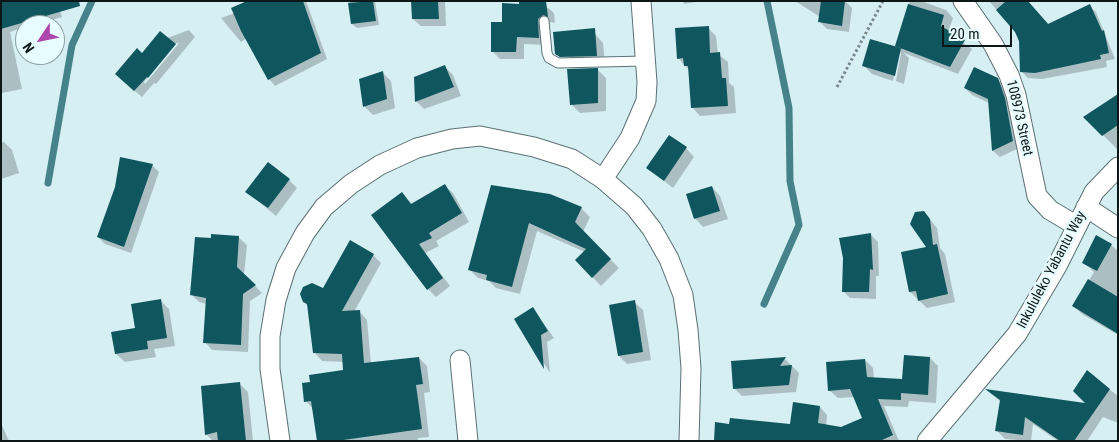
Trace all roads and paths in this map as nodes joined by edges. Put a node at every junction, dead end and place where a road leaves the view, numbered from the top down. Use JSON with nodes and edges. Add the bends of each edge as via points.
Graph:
{"nodes":[{"id":1,"x":641,"y":1,"type":"edge"},
{"id":2,"x":883,"y":1,"type":"edge"},
{"id":3,"x":963,"y":1,"type":"edge"},
{"id":4,"x":544,"y":21,"type":"dead end"},
{"id":5,"x":645,"y":61,"type":"junction"},
{"id":6,"x":837,"y":87,"type":"dead end"},
{"id":7,"x":1118,"y":167,"type":"edge"},
{"id":8,"x":603,"y":179,"type":"junction"},
{"id":9,"x":1086,"y":207,"type":"junction"},
{"id":10,"x":1077,"y":226,"type":"junction"},
{"id":11,"x":1118,"y":228,"type":"edge"},
{"id":12,"x":460,"y":360,"type":"dead end"},
{"id":13,"x":280,"y":441,"type":"edge"},
{"id":14,"x":468,"y":441,"type":"edge"},
{"id":15,"x":689,"y":441,"type":"edge"},
{"id":16,"x":927,"y":441,"type":"edge"}],
"edges":[{"from":1,"to":5,"type":"street"},
{"from":2,"to":6,"type":"path"},
{"from":3,"to":10,"type":"street","name":"108973 Street","via":[[993,44],[1009,75],[1037,196],[1050,210]]},
{"from":4,"to":5,"type":"lane","via":[[547,53],[558,63]]},
{"from":5,"to":8,"type":"street","via":[[646,100],[630,138]]},
{"from":7,"to":9,"type":"street","name":"Inkululeko Yabantu Way","via":[[1098,187]]},
{"from":8,"to":13,"type":"street","via":[[572,159],[480,136],[417,148],[380,165],[351,184],[324,207],[305,233],[286,268],[276,300],[270,336],[270,369]]},
{"from":8,"to":15,"type":"street","via":[[634,206],[652,229],[669,259],[682,296],[691,368]]},
{"from":9,"to":10,"type":"street","name":"Inkululeko Yabantu Way"},
{"from":9,"to":11,"type":"street"},
{"from":10,"to":16,"type":"street","name":"Inkululeko Yabantu Way","via":[[1017,334]]},
{"from":12,"to":14,"type":"street"}]}
